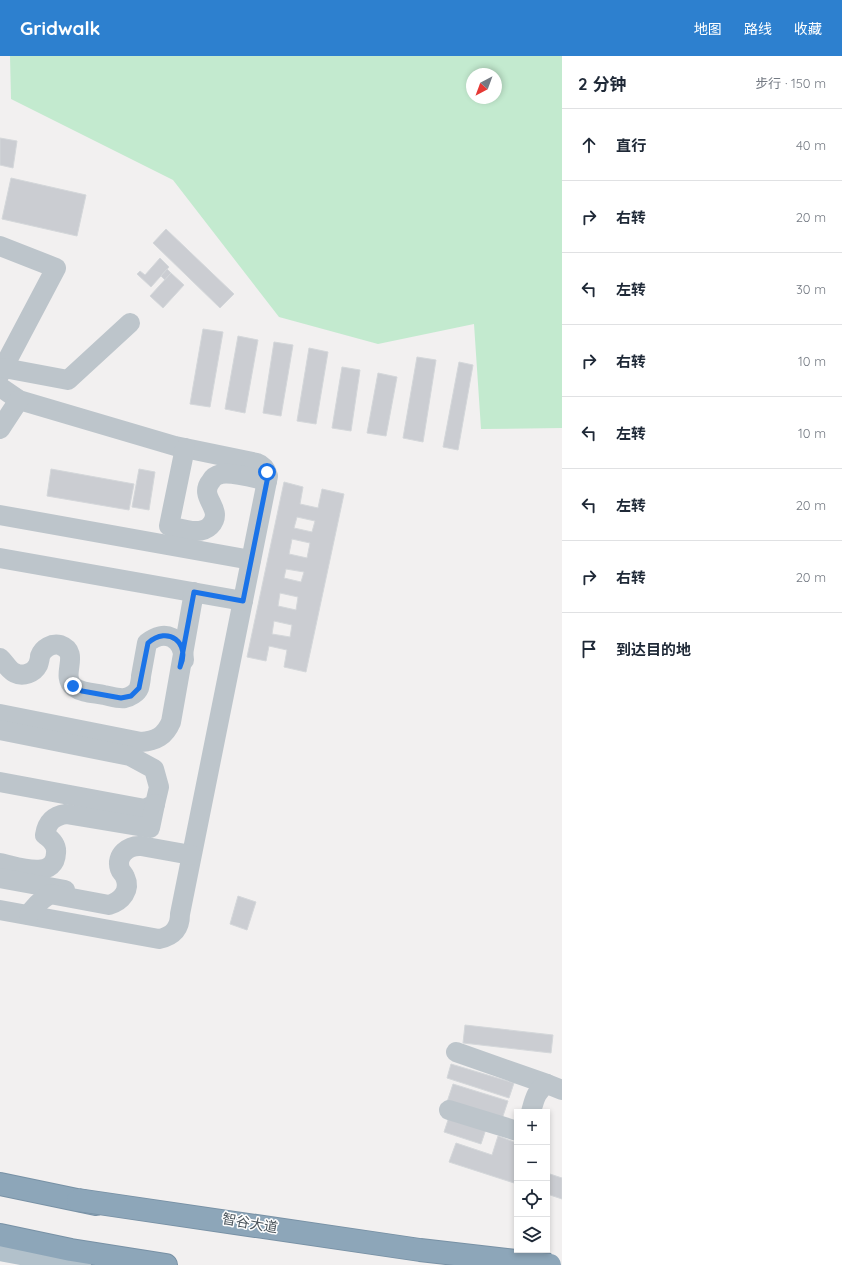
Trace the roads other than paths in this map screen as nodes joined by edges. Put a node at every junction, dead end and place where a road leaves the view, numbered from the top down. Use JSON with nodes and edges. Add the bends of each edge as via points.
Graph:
{"nodes":[{"id":1,"x":0,"y":246,"type":"edge"},
{"id":2,"x":130,"y":323,"type":"dead end"},
{"id":3,"x":1,"y":376,"type":"edge"},
{"id":4,"x":19,"y":400,"type":"junction"},
{"id":5,"x":0,"y":429,"type":"edge"},
{"id":6,"x":185,"y":448,"type":"junction"},
{"id":7,"x":267,"y":480,"type":"junction"},
{"id":8,"x":0,"y":515,"type":"edge"},
{"id":9,"x":0,"y":558,"type":"edge"},
{"id":10,"x":251,"y":560,"type":"junction"},
{"id":11,"x":20,"y":562,"type":"junction"},
{"id":12,"x":0,"y":563,"type":"edge"},
{"id":13,"x":194,"y":592,"type":"junction"},
{"id":14,"x":243,"y":601,"type":"junction"},
{"id":15,"x":0,"y":658,"type":"edge"},
{"id":16,"x":180,"y":667,"type":"junction"},
{"id":17,"x":0,"y":714,"type":"edge"},
{"id":18,"x":0,"y":730,"type":"edge"},
{"id":19,"x":0,"y":739,"type":"edge"},
{"id":20,"x":154,"y":769,"type":"junction"},
{"id":21,"x":0,"y":782,"type":"edge"},
{"id":22,"x":156,"y":804,"type":"junction"},
{"id":23,"x":191,"y":856,"type":"junction"},
{"id":24,"x":0,"y":863,"type":"edge"},
{"id":25,"x":0,"y":878,"type":"edge"},
{"id":26,"x":120,"y":900,"type":"junction"},
{"id":27,"x":0,"y":910,"type":"edge"},
{"id":28,"x":29,"y":915,"type":"junction"},
{"id":29,"x":456,"y":1052,"type":"dead end"},
{"id":30,"x":554,"y":1087,"type":"edge"},
{"id":31,"x":532,"y":1109,"type":"edge"},
{"id":32,"x":449,"y":1110,"type":"dead end"},
{"id":33,"x":514,"y":1130,"type":"edge"},
{"id":34,"x":0,"y":1173,"type":"edge"},
{"id":35,"x":0,"y":1184,"type":"edge"},
{"id":36,"x":78,"y":1200,"type":"junction"},
{"id":37,"x":0,"y":1235,"type":"edge"},
{"id":38,"x":0,"y":1250,"type":"edge"},
{"id":39,"x":75,"y":1258,"type":"edge"},
{"id":40,"x":125,"y":1265,"type":"edge"},
{"id":41,"x":166,"y":1265,"type":"edge"},
{"id":42,"x":454,"y":1265,"type":"edge"},
{"id":43,"x":501,"y":1265,"type":"edge"},
{"id":44,"x":550,"y":1265,"type":"edge"}],
"edges":[{"from":1,"to":3,"type":"lane","via":[[56,268]]},
{"from":2,"to":3,"type":"lane","via":[[68,380]]},
{"from":3,"to":4,"type":"lane"},
{"from":4,"to":5,"type":"lane"},
{"from":4,"to":6,"type":"lane"},
{"from":6,"to":7,"type":"lane","via":[[261,464],[267,472]]},
{"from":6,"to":7,"type":"lane","via":[[169,526],[202,531],[212,524],[215,514],[206,489],[216,475],[228,474]]},
{"from":7,"to":10,"type":"lane"},
{"from":8,"to":10,"type":"lane"},
{"from":9,"to":11,"type":"lane"},
{"from":10,"to":14,"type":"lane"},
{"from":11,"to":12,"type":"lane"},
{"from":11,"to":13,"type":"lane"},
{"from":13,"to":14,"type":"lane"},
{"from":13,"to":16,"type":"lane"},
{"from":14,"to":23,"type":"lane"},
{"from":15,"to":16,"type":"lane","via":[[10,670],[20,675],[26,674],[38,665],[44,649],[60,645],[70,654],[68,677],[73,686],[82,691],[121,698],[131,696],[139,688],[148,643],[153,638],[168,636],[181,645],[184,660]]},
{"from":16,"to":17,"type":"lane","via":[[171,722],[163,735],[149,742]]},
{"from":18,"to":20,"type":"lane","via":[[130,756]]},
{"from":19,"to":20,"type":"lane"},
{"from":20,"to":22,"type":"lane","via":[[159,787]]},
{"from":21,"to":22,"type":"lane","via":[[145,809]]},
{"from":22,"to":24,"type":"lane","via":[[150,828],[59,815],[48,824],[45,835],[51,839],[57,851],[52,864],[42,870],[35,870]]},
{"from":23,"to":26,"type":"lane","via":[[136,845],[126,850],[119,859],[120,870],[127,882]]},
{"from":23,"to":28,"type":"lane","via":[[180,921],[173,934],[166,938],[159,939]]},
{"from":25,"to":26,"type":"lane"},
{"from":26,"to":28,"type":"lane","via":[[109,905],[50,894],[42,899]]},
{"from":27,"to":28,"type":"lane"},
{"from":29,"to":30,"type":"lane"},
{"from":30,"to":31,"type":"lane","via":[[539,1090]]},
{"from":32,"to":33,"type":"lane"},
{"from":34,"to":43,"type":"main road","name":"智谷大道","via":[[200,1214],[388,1248]]},
{"from":35,"to":36,"type":"highway","name":"智谷大道"},
{"from":36,"to":42,"type":"highway","name":"智谷大道","bridge":true},
{"from":36,"to":44,"type":"highway","bridge":true,"via":[[420,1250]]},
{"from":37,"to":39,"type":"highway"},
{"from":38,"to":39,"type":"main road"},
{"from":39,"to":40,"type":"highway"},
{"from":39,"to":41,"type":"highway"}]}
